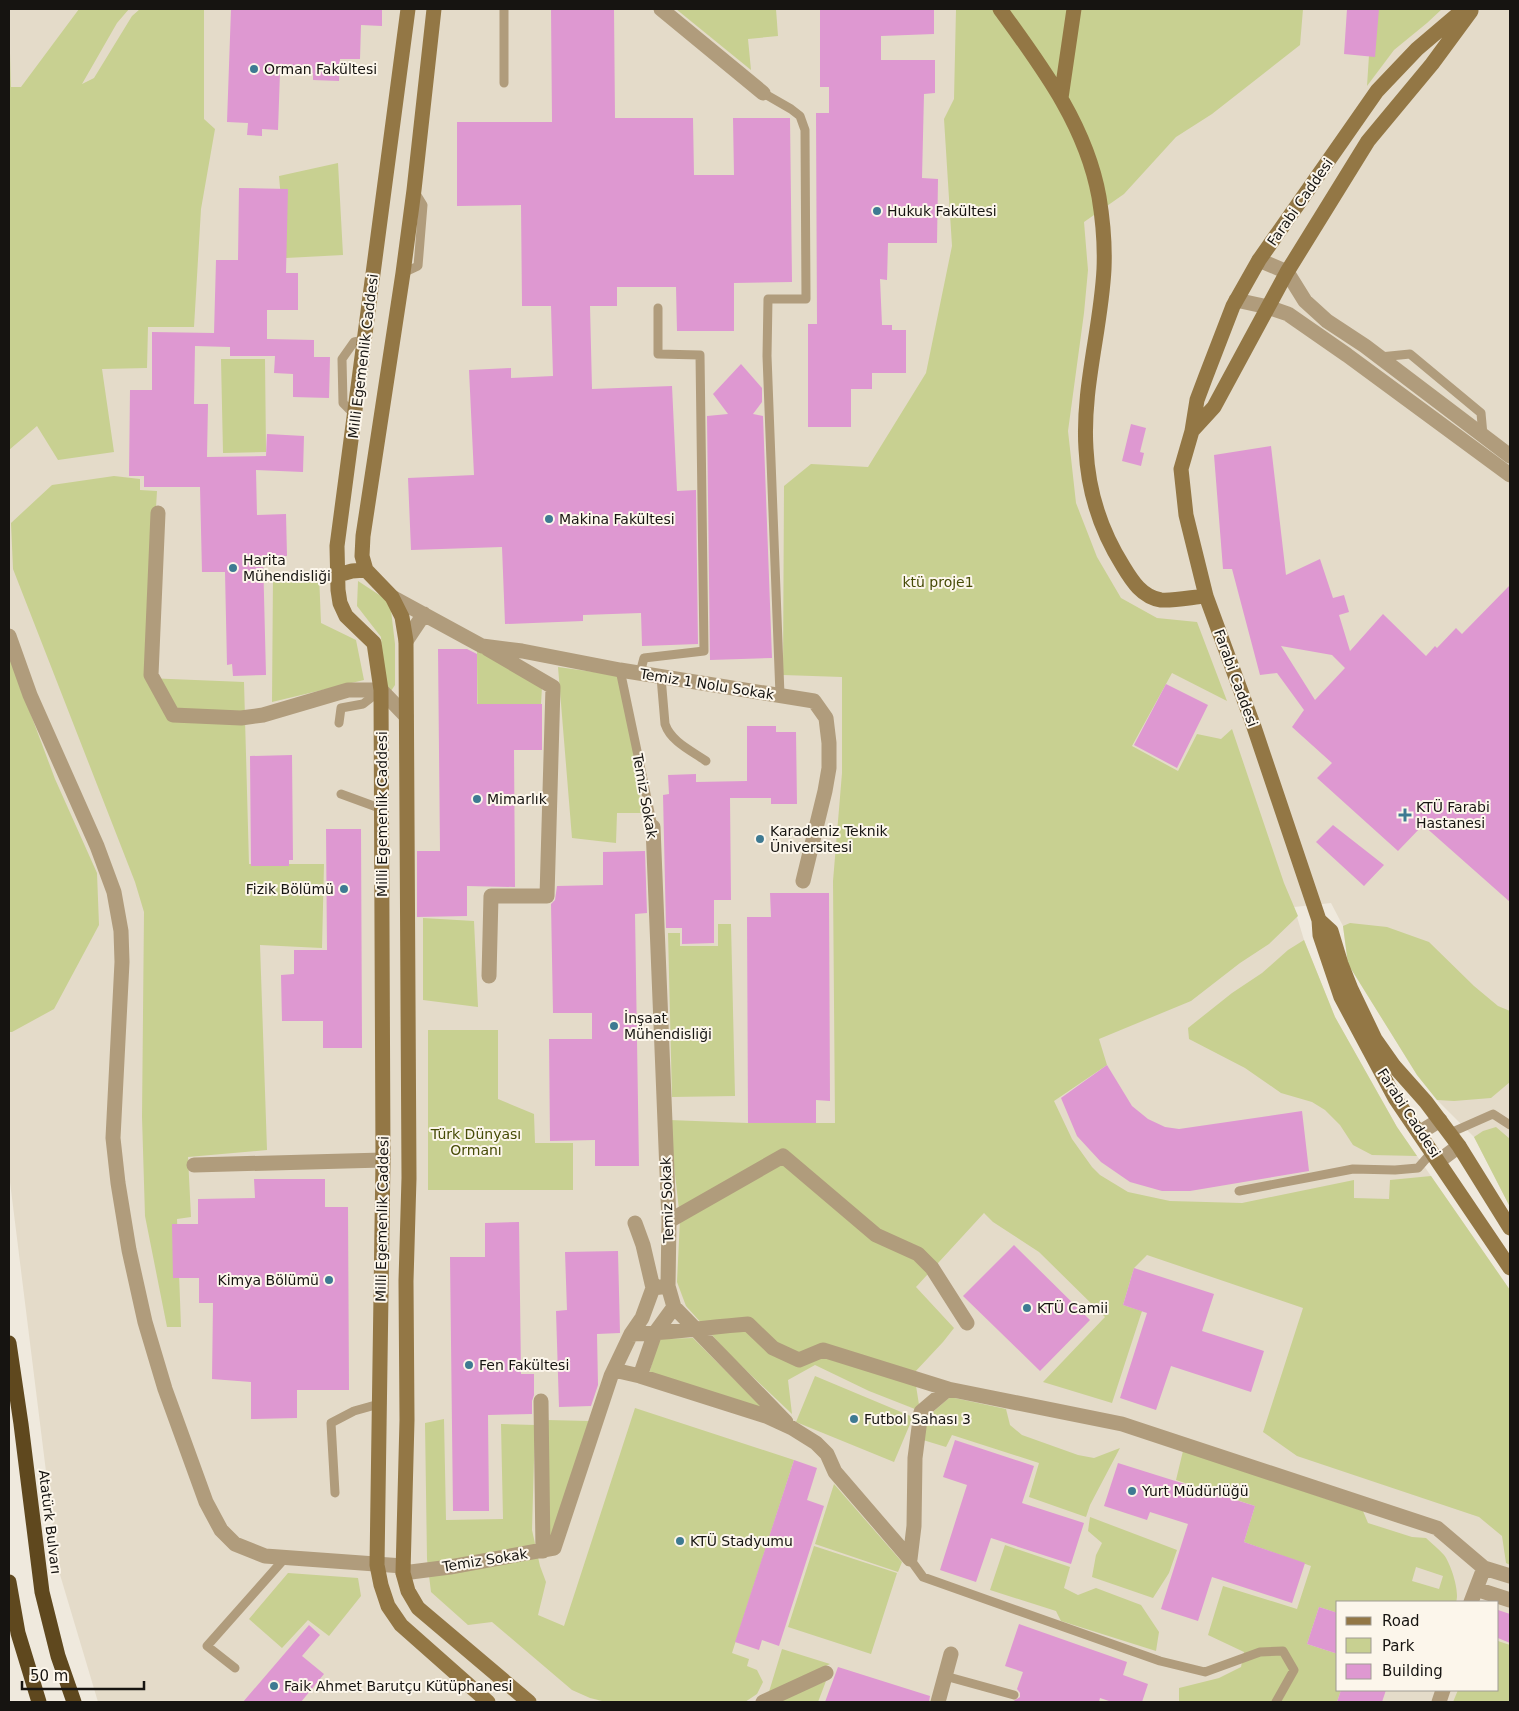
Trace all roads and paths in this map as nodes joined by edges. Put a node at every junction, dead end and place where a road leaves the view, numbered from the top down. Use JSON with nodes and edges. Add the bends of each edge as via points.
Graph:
{"nodes":[{"id":1,"x":408,"y":9,"type":"edge"},
{"id":2,"x":434,"y":9,"type":"edge"},
{"id":3,"x":504,"y":9,"type":"edge"},
{"id":4,"x":661,"y":9,"type":"edge"},
{"id":5,"x":1000,"y":9,"type":"edge"},
{"id":6,"x":1074,"y":9,"type":"edge"},
{"id":7,"x":1464,"y":9,"type":"edge"},
{"id":8,"x":1472,"y":9,"type":"edge"},
{"id":9,"x":504,"y":83,"type":"dead end"},
{"id":10,"x":763,"y":94,"type":"joint"},
{"id":11,"x":1061,"y":98,"type":"junction"},
{"id":12,"x":1259,"y":260,"type":"junction"},
{"id":13,"x":1287,"y":272,"type":"junction"},
{"id":14,"x":1236,"y":300,"type":"junction"},
{"id":15,"x":1268,"y":306,"type":"junction"},
{"id":16,"x":658,"y":308,"type":"dead end"},
{"id":17,"x":1380,"y":357,"type":"junction"},
{"id":18,"x":1192,"y":431,"type":"junction"},
{"id":19,"x":1483,"y":435,"type":"junction"},
{"id":20,"x":1510,"y":456,"type":"edge"},
{"id":21,"x":1510,"y":475,"type":"edge"},
{"id":22,"x":158,"y":513,"type":"dead end"},
{"id":23,"x":366,"y":570,"type":"junction"},
{"id":24,"x":338,"y":576,"type":"junction"},
{"id":25,"x":1206,"y":596,"type":"junction"},
{"id":26,"x":392,"y":597,"type":"junction"},
{"id":27,"x":424,"y":614,"type":"junction"},
{"id":28,"x":9,"y":636,"type":"edge"},
{"id":29,"x":406,"y":641,"type":"junction"},
{"id":30,"x":482,"y":646,"type":"junction"},
{"id":31,"x":620,"y":670,"type":"junction"},
{"id":32,"x":640,"y":673,"type":"junction"},
{"id":33,"x":661,"y":677,"type":"junction"},
{"id":34,"x":381,"y":690,"type":"junction"},
{"id":35,"x":780,"y":695,"type":"junction"},
{"id":36,"x":406,"y":716,"type":"junction"},
{"id":37,"x":339,"y":723,"type":"dead end"},
{"id":38,"x":706,"y":761,"type":"dead end"},
{"id":39,"x":341,"y":794,"type":"dead end"},
{"id":40,"x":382,"y":809,"type":"junction"},
{"id":41,"x":653,"y":827,"type":"joint"},
{"id":42,"x":803,"y":881,"type":"dead end"},
{"id":43,"x":1320,"y":920,"type":"junction"},
{"id":44,"x":488,"y":976,"type":"dead end"},
{"id":45,"x":1440,"y":1120,"type":"junction"},
{"id":46,"x":1510,"y":1125,"type":"edge"},
{"id":47,"x":1419,"y":1132,"type":"junction"},
{"id":48,"x":1450,"y":1133,"type":"junction"},
{"id":49,"x":1460,"y":1146,"type":"junction"},
{"id":50,"x":1436,"y":1156,"type":"junction"},
{"id":51,"x":383,"y":1160,"type":"junction"},
{"id":52,"x":194,"y":1165,"type":"dead end"},
{"id":53,"x":1239,"y":1191,"type":"dead end"},
{"id":54,"x":669,"y":1221,"type":"junction"},
{"id":55,"x":635,"y":1223,"type":"dead end"},
{"id":56,"x":1510,"y":1228,"type":"edge"},
{"id":57,"x":1510,"y":1268,"type":"edge"},
{"id":58,"x":661,"y":1287,"type":"junction"},
{"id":59,"x":674,"y":1307,"type":"junction"},
{"id":60,"x":967,"y":1323,"type":"dead end"},
{"id":61,"x":694,"y":1328,"type":"junction"},
{"id":62,"x":655,"y":1333,"type":"junction"},
{"id":63,"x":630,"y":1334,"type":"junction"},
{"id":64,"x":9,"y":1343,"type":"edge"},
{"id":65,"x":614,"y":1370,"type":"junction"},
{"id":66,"x":640,"y":1376,"type":"junction"},
{"id":67,"x":948,"y":1389,"type":"junction"},
{"id":68,"x":541,"y":1401,"type":"dead end"},
{"id":69,"x":379,"y":1404,"type":"junction"},
{"id":70,"x":792,"y":1428,"type":"junction"},
{"id":71,"x":336,"y":1493,"type":"dead end"},
{"id":72,"x":543,"y":1551,"type":"junction"},
{"id":73,"x":285,"y":1558,"type":"junction"},
{"id":74,"x":910,"y":1559,"type":"junction"},
{"id":75,"x":377,"y":1565,"type":"junction"},
{"id":76,"x":1484,"y":1568,"type":"junction"},
{"id":77,"x":403,"y":1569,"type":"junction"},
{"id":78,"x":1510,"y":1576,"type":"edge"},
{"id":79,"x":9,"y":1582,"type":"edge"},
{"id":80,"x":1473,"y":1596,"type":"edge"},
{"id":81,"x":1510,"y":1600,"type":"edge"},
{"id":82,"x":951,"y":1654,"type":"dead end"},
{"id":83,"x":58,"y":1656,"type":"junction"},
{"id":84,"x":235,"y":1668,"type":"dead end"},
{"id":85,"x":826,"y":1673,"type":"dead end"},
{"id":86,"x":946,"y":1676,"type":"junction"},
{"id":87,"x":1014,"y":1695,"type":"dead end"},
{"id":88,"x":39,"y":1702,"type":"edge"},
{"id":89,"x":74,"y":1702,"type":"edge"},
{"id":90,"x":80,"y":1702,"type":"edge"},
{"id":91,"x":488,"y":1702,"type":"edge"},
{"id":92,"x":529,"y":1702,"type":"edge"},
{"id":93,"x":763,"y":1702,"type":"edge"},
{"id":94,"x":938,"y":1702,"type":"edge"},
{"id":95,"x":1276,"y":1702,"type":"edge"}],
"edges":[{"from":1,"to":24,"type":"street","name":"Milli Egemenlik Caddesi","via":[[337,546]]},
{"from":2,"to":23,"type":"street","name":"Milli Egemenlik Caddesi","via":[[403,273],[363,536],[362,556]]},
{"from":3,"to":9,"type":"lane"},
{"from":4,"to":10,"type":"street"},
{"from":5,"to":11,"type":"street"},
{"from":6,"to":11,"type":"street"},
{"from":7,"to":12,"type":"street","name":"Farabi Caddesi","via":[[1417,49],[1377,91]]},
{"from":8,"to":13,"type":"street","name":"Farabi Caddesi","via":[[1368,142]]},
{"from":10,"to":35,"type":"lane","via":[[791,108],[800,116],[805,130],[806,299],[768,299],[767,356]]},
{"from":11,"to":25,"type":"street","via":[[1084,146],[1098,196],[1103,232],[1104,270],[1088,398],[1086,449],[1099,520],[1111,548],[1141,591],[1160,600]]},
{"from":12,"to":13,"type":"street"},
{"from":12,"to":14,"type":"street","name":"Farabi Caddesi"},
{"from":13,"to":15,"type":"street","name":"Farabi Caddesi"},
{"from":13,"to":17,"type":"street","via":[[1305,301],[1327,321]]},
{"from":14,"to":15,"type":"street"},
{"from":14,"to":18,"type":"street","name":"Farabi Caddesi","via":[[1197,400]]},
{"from":15,"to":18,"type":"street","name":"Farabi Caddesi","via":[[1214,407]]},
{"from":15,"to":21,"type":"street","via":[[1288,314],[1347,355]]},
{"from":16,"to":32,"type":"lane","via":[[658,354],[700,356],[704,651],[644,658]]},
{"from":17,"to":19,"type":"street"},
{"from":17,"to":19,"type":"lane","via":[[1410,354],[1481,414]]},
{"from":18,"to":25,"type":"street","name":"Farabi Caddesi","via":[[1182,470],[1186,515]]},
{"from":19,"to":20,"type":"street"},
{"from":22,"to":34,"type":"street","via":[[151,675],[173,715],[241,718],[348,690]]},
{"from":23,"to":24,"type":"street"},
{"from":23,"to":26,"type":"street","name":"Milli Egemenlik Caddesi"},
{"from":24,"to":34,"type":"street","name":"Milli Egemenlik Caddesi","via":[[340,603],[346,616],[374,643]]},
{"from":25,"to":43,"type":"street","name":"Farabi Caddesi"},
{"from":26,"to":27,"type":"street","name":"Temiz 1 Nolu Sokak"},
{"from":26,"to":29,"type":"street","name":"Milli Egemenlik Caddesi","via":[[402,617]]},
{"from":27,"to":29,"type":"street"},
{"from":27,"to":30,"type":"street","name":"Temiz 1 Nolu Sokak"},
{"from":28,"to":73,"type":"street","name":"Temiz Sokak","via":[[30,695],[114,892],[122,946],[113,1138],[129,1250],[162,1380],[206,1502],[221,1530],[235,1544],[265,1556]]},
{"from":29,"to":36,"type":"street","name":"Milli Egemenlik Caddesi"},
{"from":30,"to":31,"type":"street","name":"Temiz 1 Nolu Sokak"},
{"from":30,"to":44,"type":"street","via":[[553,687],[547,896],[490,896]]},
{"from":31,"to":32,"type":"street","name":"Temiz 1 Nolu Sokak"},
{"from":31,"to":41,"type":"lane","name":"Temiz Sokak"},
{"from":32,"to":33,"type":"street","name":"Temiz 1 Nolu Sokak"},
{"from":33,"to":35,"type":"street","name":"Temiz 1 Nolu Sokak"},
{"from":33,"to":38,"type":"lane","via":[[668,731]]},
{"from":34,"to":36,"type":"street"},
{"from":34,"to":37,"type":"lane","via":[[363,704],[341,708]]},
{"from":34,"to":40,"type":"street","name":"Milli Egemenlik Caddesi"},
{"from":35,"to":42,"type":"street","name":"Temiz 1 Nolu Sokak","via":[[814,701],[826,718],[827,726],[829,768]]},
{"from":36,"to":77,"type":"street","name":"Milli Egemenlik Caddesi","via":[[410,1178]]},
{"from":39,"to":40,"type":"lane"},
{"from":40,"to":51,"type":"street","name":"Milli Egemenlik Caddesi"},
{"from":41,"to":54,"type":"street","name":"Temiz Sokak"},
{"from":43,"to":45,"type":"street","name":"Farabi Caddesi","via":[[1331,931],[1341,964],[1375,1040]]},
{"from":43,"to":47,"type":"street","name":"Farabi Caddesi","via":[[1320,935],[1341,997],[1395,1098]]},
{"from":45,"to":47,"type":"street"},
{"from":45,"to":48,"type":"street","name":"Farabi Caddesi"},
{"from":46,"to":48,"type":"lane","via":[[1493,1114]]},
{"from":47,"to":50,"type":"street","name":"Farabi Caddesi"},
{"from":48,"to":49,"type":"street","name":"Farabi Caddesi"},
{"from":49,"to":50,"type":"street"},
{"from":49,"to":56,"type":"street","name":"Farabi Caddesi"},
{"from":50,"to":53,"type":"lane","via":[[1418,1168],[1353,1169]]},
{"from":50,"to":57,"type":"street","name":"Farabi Caddesi"},
{"from":51,"to":52,"type":"street"},
{"from":51,"to":69,"type":"street","name":"Milli Egemenlik Caddesi"},
{"from":54,"to":58,"type":"street","name":"Temiz Sokak"},
{"from":54,"to":60,"type":"street","via":[[783,1156],[876,1235],[918,1254],[932,1268]]},
{"from":55,"to":58,"type":"street"},
{"from":58,"to":59,"type":"street"},
{"from":58,"to":63,"type":"street","name":"Temiz Sokak"},
{"from":59,"to":61,"type":"street"},
{"from":59,"to":62,"type":"street"},
{"from":61,"to":62,"type":"street"},
{"from":61,"to":67,"type":"street","via":[[748,1324],[773,1348],[799,1360],[824,1350]]},
{"from":61,"to":70,"type":"street"},
{"from":62,"to":63,"type":"street"},
{"from":62,"to":66,"type":"street"},
{"from":63,"to":65,"type":"street","name":"Temiz Sokak"},
{"from":64,"to":83,"type":"highway","name":"Atatürk Bulvarı","via":[[42,1592]]},
{"from":65,"to":66,"type":"street"},
{"from":65,"to":72,"type":"street","name":"Temiz Sokak","via":[[554,1548]]},
{"from":66,"to":70,"type":"street","via":[[766,1416]]},
{"from":67,"to":74,"type":"street","via":[[921,1412],[915,1458]]},
{"from":67,"to":76,"type":"street","via":[[1122,1424],[1437,1528]]},
{"from":68,"to":72,"type":"street"},
{"from":69,"to":71,"type":"lane","via":[[354,1411],[331,1423]]},
{"from":69,"to":75,"type":"street","name":"Milli Egemenlik Caddesi"},
{"from":70,"to":74,"type":"street","via":[[827,1454],[835,1472]]},
{"from":72,"to":77,"type":"street","name":"Temiz Sokak","via":[[450,1568]]},
{"from":73,"to":75,"type":"street","name":"Temiz Sokak"},
{"from":73,"to":84,"type":"lane","via":[[206,1646]]},
{"from":74,"to":95,"type":"lane","via":[[923,1577],[1160,1660],[1205,1672],[1260,1652],[1283,1651],[1294,1670]]},
{"from":75,"to":77,"type":"street","name":"Temiz Sokak"},
{"from":75,"to":91,"type":"street","name":"Milli Egemenlik Caddesi","via":[[388,1606],[401,1625]]},
{"from":76,"to":78,"type":"street"},
{"from":76,"to":80,"type":"street"},
{"from":77,"to":92,"type":"street","name":"Milli Egemenlik Caddesi","via":[[408,1591],[418,1608]]},
{"from":79,"to":88,"type":"highway","via":[[18,1633]]},
{"from":80,"to":81,"type":"street"},
{"from":82,"to":86,"type":"street"},
{"from":83,"to":89,"type":"highway","name":"Atatürk Bulvarı"},
{"from":83,"to":90,"type":"highway"},
{"from":85,"to":93,"type":"street"},
{"from":86,"to":87,"type":"lane"},
{"from":86,"to":94,"type":"street"}]}
